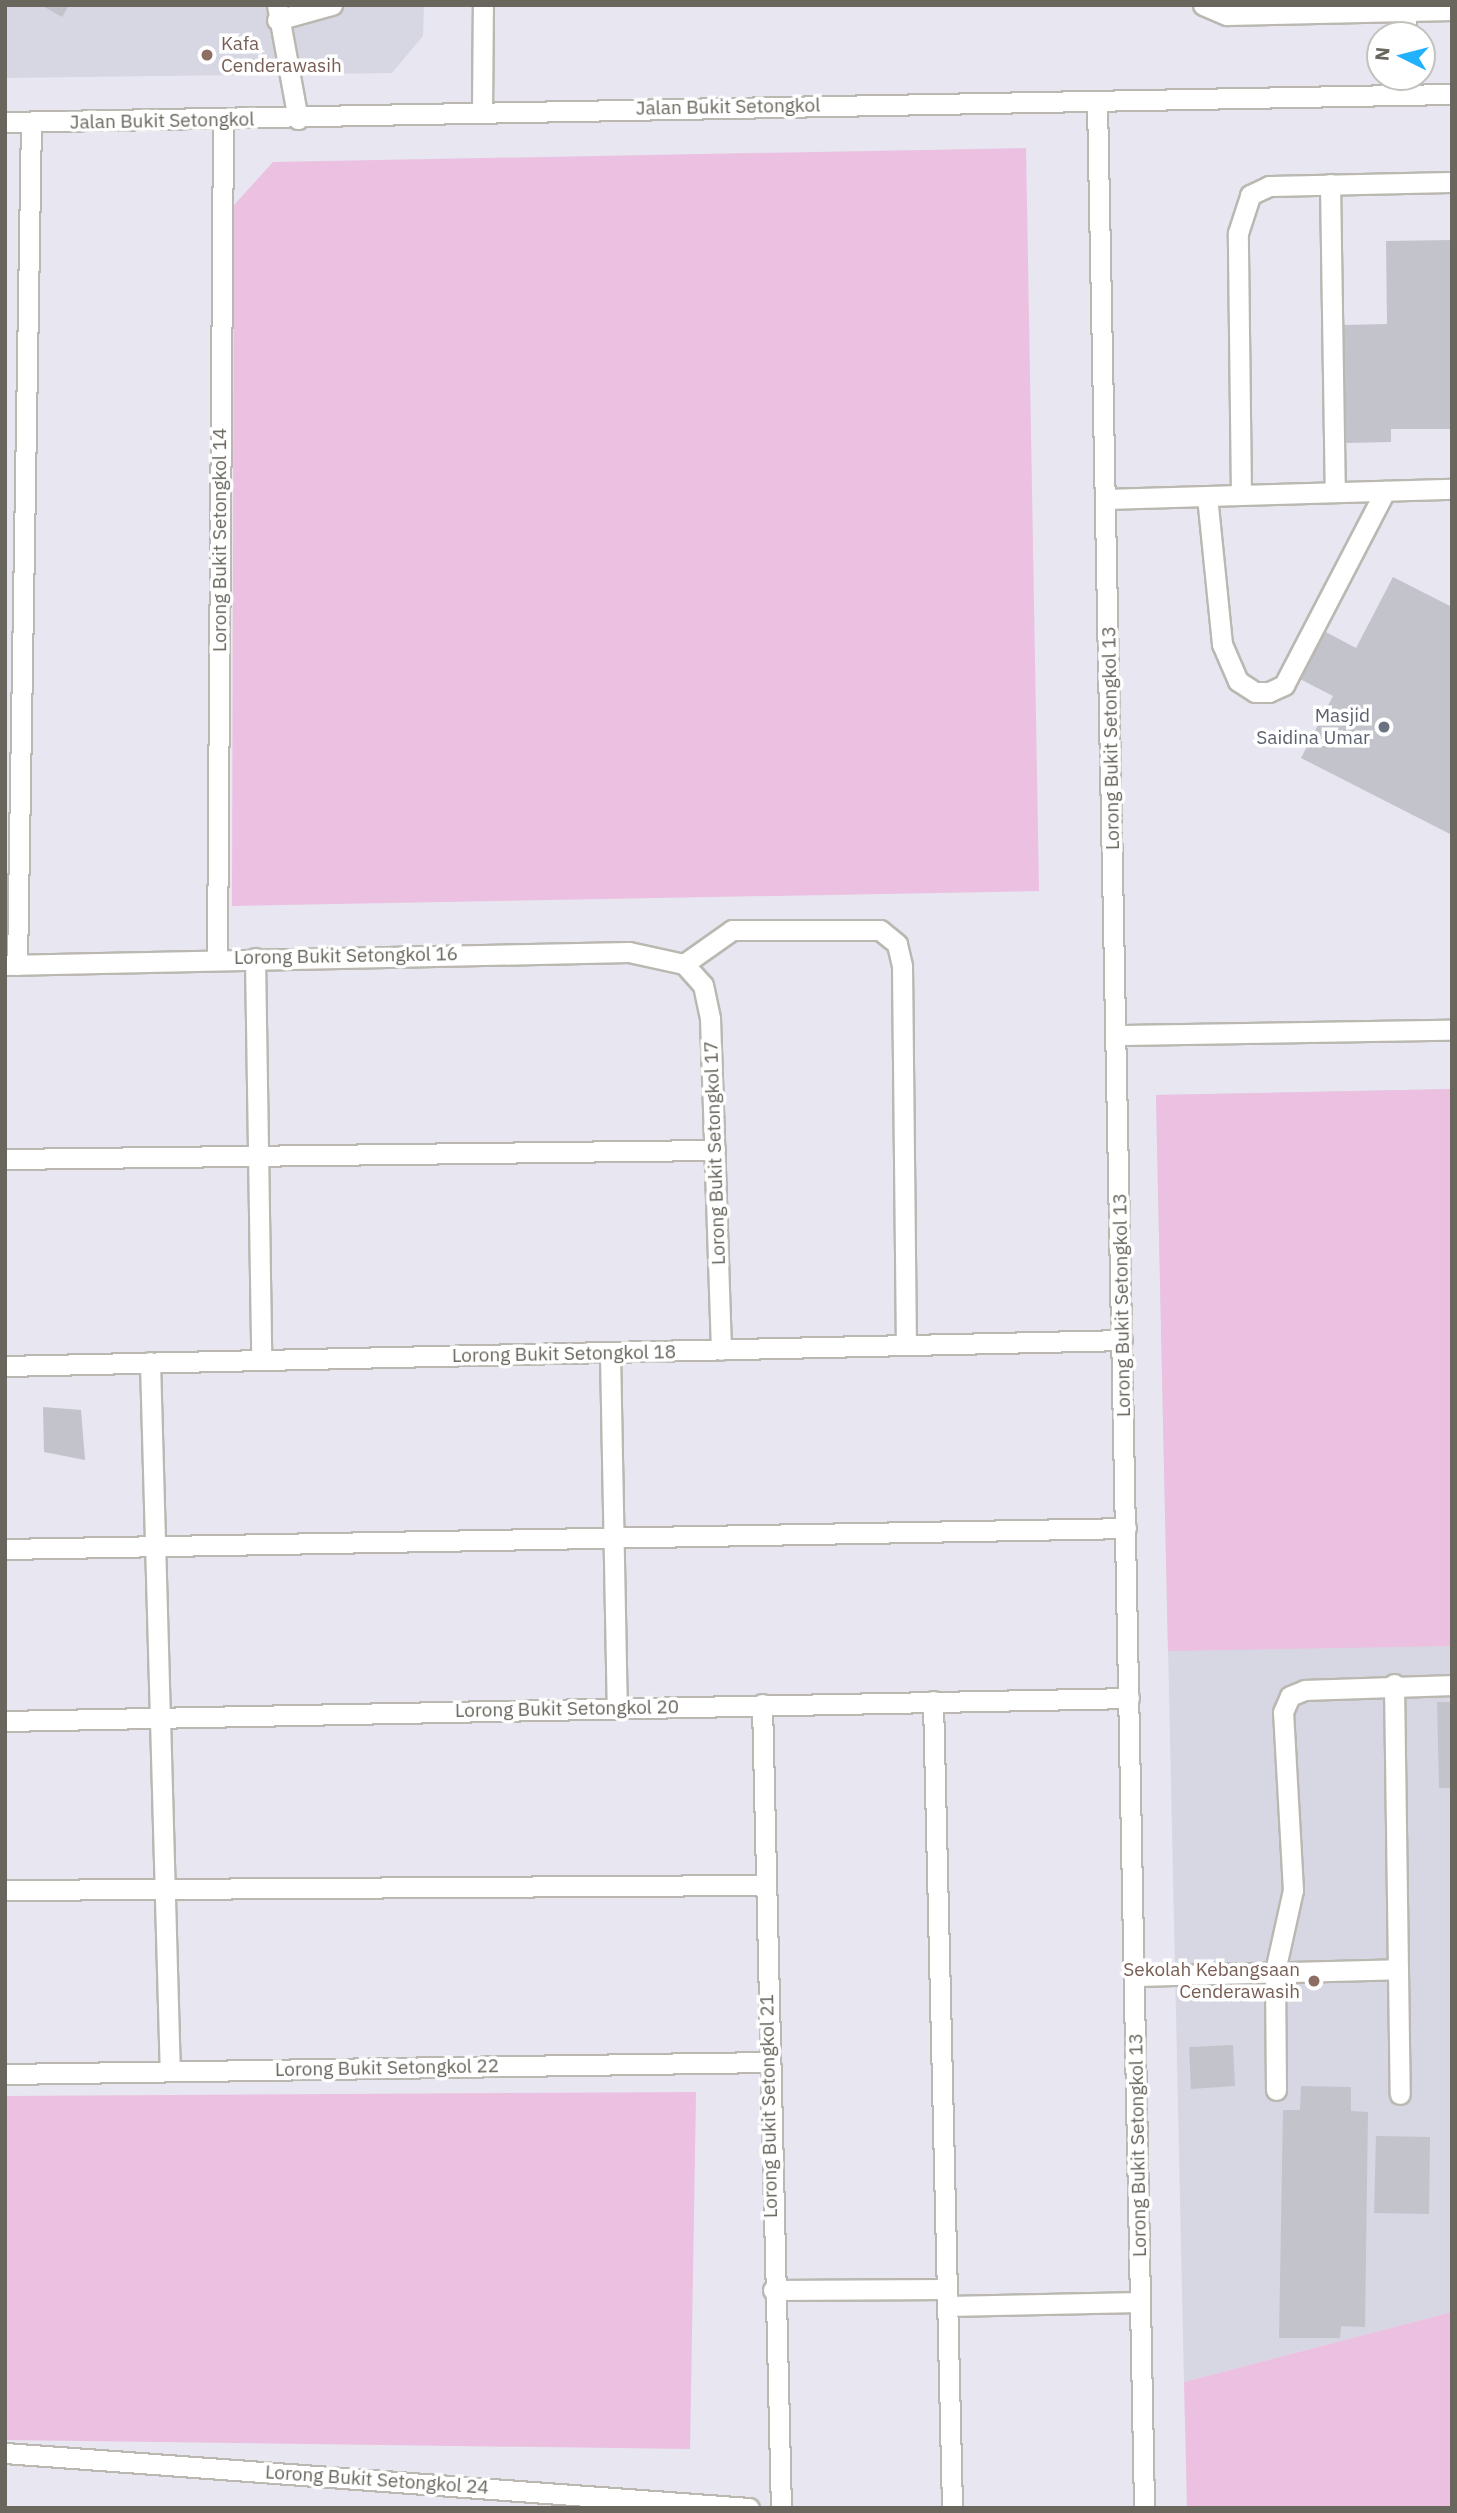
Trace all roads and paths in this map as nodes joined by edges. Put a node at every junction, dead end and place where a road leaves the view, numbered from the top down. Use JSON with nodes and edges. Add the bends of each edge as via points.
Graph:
{"nodes":[{"id":1,"x":332,"y":5,"type":"edge"},
{"id":2,"x":483,"y":5,"type":"edge"},
{"id":3,"x":1203,"y":5,"type":"edge"},
{"id":4,"x":1406,"y":8,"type":"edge"},
{"id":5,"x":1452,"y":10,"type":"edge"},
{"id":6,"x":277,"y":13,"type":"edge"},
{"id":7,"x":1366,"y":88,"type":"edge"},
{"id":8,"x":1097,"y":102,"type":"junction"},
{"id":9,"x":482,"y":111,"type":"junction"},
{"id":10,"x":298,"y":119,"type":"junction"},
{"id":11,"x":223,"y":121,"type":"junction"},
{"id":12,"x":5,"y":122,"type":"edge"},
{"id":13,"x":31,"y":123,"type":"junction"},
{"id":14,"x":1452,"y":182,"type":"edge"},
{"id":15,"x":1330,"y":184,"type":"junction"},
{"id":16,"x":1452,"y":489,"type":"edge"},
{"id":17,"x":1385,"y":491,"type":"junction"},
{"id":18,"x":1335,"y":492,"type":"junction"},
{"id":19,"x":1241,"y":495,"type":"junction"},
{"id":20,"x":1207,"y":496,"type":"junction"},
{"id":21,"x":1106,"y":499,"type":"junction"},
{"id":22,"x":217,"y":958,"type":"junction"},
{"id":23,"x":255,"y":958,"type":"junction"},
{"id":24,"x":684,"y":964,"type":"junction"},
{"id":25,"x":11,"y":965,"type":"edge"},
{"id":26,"x":1452,"y":1030,"type":"edge"},
{"id":27,"x":1116,"y":1035,"type":"junction"},
{"id":28,"x":715,"y":1150,"type":"junction"},
{"id":29,"x":260,"y":1153,"type":"junction"},
{"id":30,"x":5,"y":1159,"type":"edge"},
{"id":31,"x":1122,"y":1340,"type":"junction"},
{"id":32,"x":906,"y":1345,"type":"junction"},
{"id":33,"x":721,"y":1350,"type":"junction"},
{"id":34,"x":610,"y":1353,"type":"junction"},
{"id":35,"x":261,"y":1360,"type":"junction"},
{"id":36,"x":150,"y":1362,"type":"junction"},
{"id":37,"x":5,"y":1366,"type":"edge"},
{"id":38,"x":1126,"y":1528,"type":"junction"},
{"id":39,"x":614,"y":1539,"type":"junction"},
{"id":40,"x":155,"y":1545,"type":"junction"},
{"id":41,"x":5,"y":1549,"type":"edge"},
{"id":42,"x":1394,"y":1684,"type":"junction"},
{"id":43,"x":1452,"y":1685,"type":"edge"},
{"id":44,"x":1129,"y":1698,"type":"junction"},
{"id":45,"x":933,"y":1701,"type":"junction"},
{"id":46,"x":762,"y":1704,"type":"junction"},
{"id":47,"x":617,"y":1707,"type":"junction"},
{"id":48,"x":160,"y":1719,"type":"junction"},
{"id":49,"x":5,"y":1721,"type":"edge"},
{"id":50,"x":764,"y":1885,"type":"junction"},
{"id":51,"x":163,"y":1887,"type":"junction"},
{"id":52,"x":5,"y":1890,"type":"edge"},
{"id":53,"x":1398,"y":1969,"type":"junction"},
{"id":54,"x":1275,"y":1971,"type":"junction"},
{"id":55,"x":1136,"y":1976,"type":"junction"},
{"id":56,"x":768,"y":2062,"type":"junction"},
{"id":57,"x":170,"y":2071,"type":"junction"},
{"id":58,"x":5,"y":2074,"type":"edge"},
{"id":59,"x":1276,"y":2090,"type":"dead end"},
{"id":60,"x":1400,"y":2094,"type":"dead end"},
{"id":61,"x":773,"y":2290,"type":"junction"},
{"id":62,"x":947,"y":2297,"type":"junction"},
{"id":63,"x":1140,"y":2302,"type":"junction"},
{"id":64,"x":5,"y":2453,"type":"edge"},
{"id":65,"x":749,"y":2508,"type":"edge"},
{"id":66,"x":781,"y":2508,"type":"edge"},
{"id":67,"x":952,"y":2508,"type":"edge"},
{"id":68,"x":1144,"y":2508,"type":"edge"}],
"edges":[{"from":1,"to":6,"type":"street"},
{"from":2,"to":9,"type":"street"},
{"from":3,"to":4,"type":"street","via":[[1227,15]]},
{"from":4,"to":5,"type":"street"},
{"from":6,"to":10,"type":"street"},
{"from":7,"to":8,"type":"street","name":"Jalan Bukit Setongkol"},
{"from":8,"to":9,"type":"street","name":"Jalan Bukit Setongkol"},
{"from":8,"to":21,"type":"street","name":"Lorong Bukit Setongkol 13"},
{"from":9,"to":10,"type":"street","name":"Jalan Bukit Setongkol"},
{"from":10,"to":11,"type":"street","name":"Jalan Bukit Setongkol"},
{"from":11,"to":13,"type":"street","name":"Jalan Bukit Setongkol"},
{"from":11,"to":22,"type":"street","name":"Lorong Bukit Setongkol 14"},
{"from":12,"to":13,"type":"street","name":"Jalan Bukit Setongkol"},
{"from":13,"to":25,"type":"street"},
{"from":14,"to":15,"type":"street"},
{"from":15,"to":18,"type":"street"},
{"from":15,"to":19,"type":"street","via":[[1269,186],[1250,195],[1241,212]]},
{"from":16,"to":17,"type":"street"},
{"from":17,"to":18,"type":"street"},
{"from":17,"to":20,"type":"street","via":[[1284,685],[1269,692],[1255,692],[1238,681],[1222,644]]},
{"from":18,"to":19,"type":"street"},
{"from":19,"to":20,"type":"street"},
{"from":20,"to":21,"type":"street"},
{"from":21,"to":27,"type":"street","name":"Lorong Bukit Setongkol 13"},
{"from":22,"to":23,"type":"street","name":"Lorong Bukit Setongkol 16"},
{"from":22,"to":25,"type":"street","name":"Lorong Bukit Setongkol 16"},
{"from":23,"to":24,"type":"street","name":"Lorong Bukit Setongkol 16","via":[[629,952]]},
{"from":23,"to":29,"type":"street"},
{"from":24,"to":28,"type":"street","name":"Lorong Bukit Setongkol 17","via":[[703,985],[710,1018]]},
{"from":24,"to":32,"type":"street","via":[[732,930],[880,930],[897,944],[902,966]]},
{"from":26,"to":27,"type":"street"},
{"from":27,"to":31,"type":"street","name":"Lorong Bukit Setongkol 13"},
{"from":28,"to":29,"type":"street"},
{"from":28,"to":33,"type":"street","name":"Lorong Bukit Setongkol 17"},
{"from":29,"to":30,"type":"street"},
{"from":29,"to":35,"type":"street"},
{"from":31,"to":32,"type":"street","name":"Lorong Bukit Setongkol 18"},
{"from":31,"to":38,"type":"street","name":"Lorong Bukit Setongkol 13"},
{"from":32,"to":33,"type":"street","name":"Lorong Bukit Setongkol 18"},
{"from":33,"to":34,"type":"street","name":"Lorong Bukit Setongkol 18"},
{"from":34,"to":35,"type":"street","name":"Lorong Bukit Setongkol 18"},
{"from":34,"to":39,"type":"street"},
{"from":35,"to":36,"type":"street","name":"Lorong Bukit Setongkol 18"},
{"from":36,"to":37,"type":"street","name":"Lorong Bukit Setongkol 18"},
{"from":36,"to":40,"type":"street"},
{"from":38,"to":39,"type":"street"},
{"from":38,"to":44,"type":"street","name":"Lorong Bukit Setongkol 13"},
{"from":39,"to":40,"type":"street"},
{"from":39,"to":47,"type":"street"},
{"from":40,"to":41,"type":"street"},
{"from":40,"to":48,"type":"street"},
{"from":42,"to":43,"type":"street"},
{"from":42,"to":53,"type":"street"},
{"from":42,"to":54,"type":"street","via":[[1305,1690],[1290,1696],[1283,1713],[1293,1890]]},
{"from":44,"to":45,"type":"street","name":"Lorong Bukit Setongkol 20"},
{"from":44,"to":55,"type":"street","name":"Lorong Bukit Setongkol 13"},
{"from":45,"to":46,"type":"street","name":"Lorong Bukit Setongkol 20"},
{"from":45,"to":62,"type":"street"},
{"from":46,"to":47,"type":"street","name":"Lorong Bukit Setongkol 20"},
{"from":46,"to":50,"type":"street","name":"Lorong Bukit Setongkol 21"},
{"from":47,"to":48,"type":"street","name":"Lorong Bukit Setongkol 20"},
{"from":48,"to":49,"type":"street","name":"Lorong Bukit Setongkol 20"},
{"from":48,"to":51,"type":"street"},
{"from":50,"to":51,"type":"street"},
{"from":50,"to":56,"type":"street","name":"Lorong Bukit Setongkol 21"},
{"from":51,"to":52,"type":"street"},
{"from":51,"to":57,"type":"street"},
{"from":53,"to":54,"type":"street"},
{"from":53,"to":60,"type":"street"},
{"from":54,"to":55,"type":"street"},
{"from":54,"to":59,"type":"street"},
{"from":55,"to":63,"type":"street","name":"Lorong Bukit Setongkol 13"},
{"from":56,"to":57,"type":"street","name":"Lorong Bukit Setongkol 22"},
{"from":56,"to":61,"type":"street","name":"Lorong Bukit Setongkol 21"},
{"from":57,"to":58,"type":"street","name":"Lorong Bukit Setongkol 22"},
{"from":61,"to":62,"type":"street"},
{"from":61,"to":66,"type":"street","name":"Lorong Bukit Setongkol 21"},
{"from":62,"to":63,"type":"street"},
{"from":62,"to":67,"type":"street"},
{"from":63,"to":68,"type":"street","name":"Lorong Bukit Setongkol 13"},
{"from":64,"to":65,"type":"street","name":"Lorong Bukit Setongkol 24"}]}
